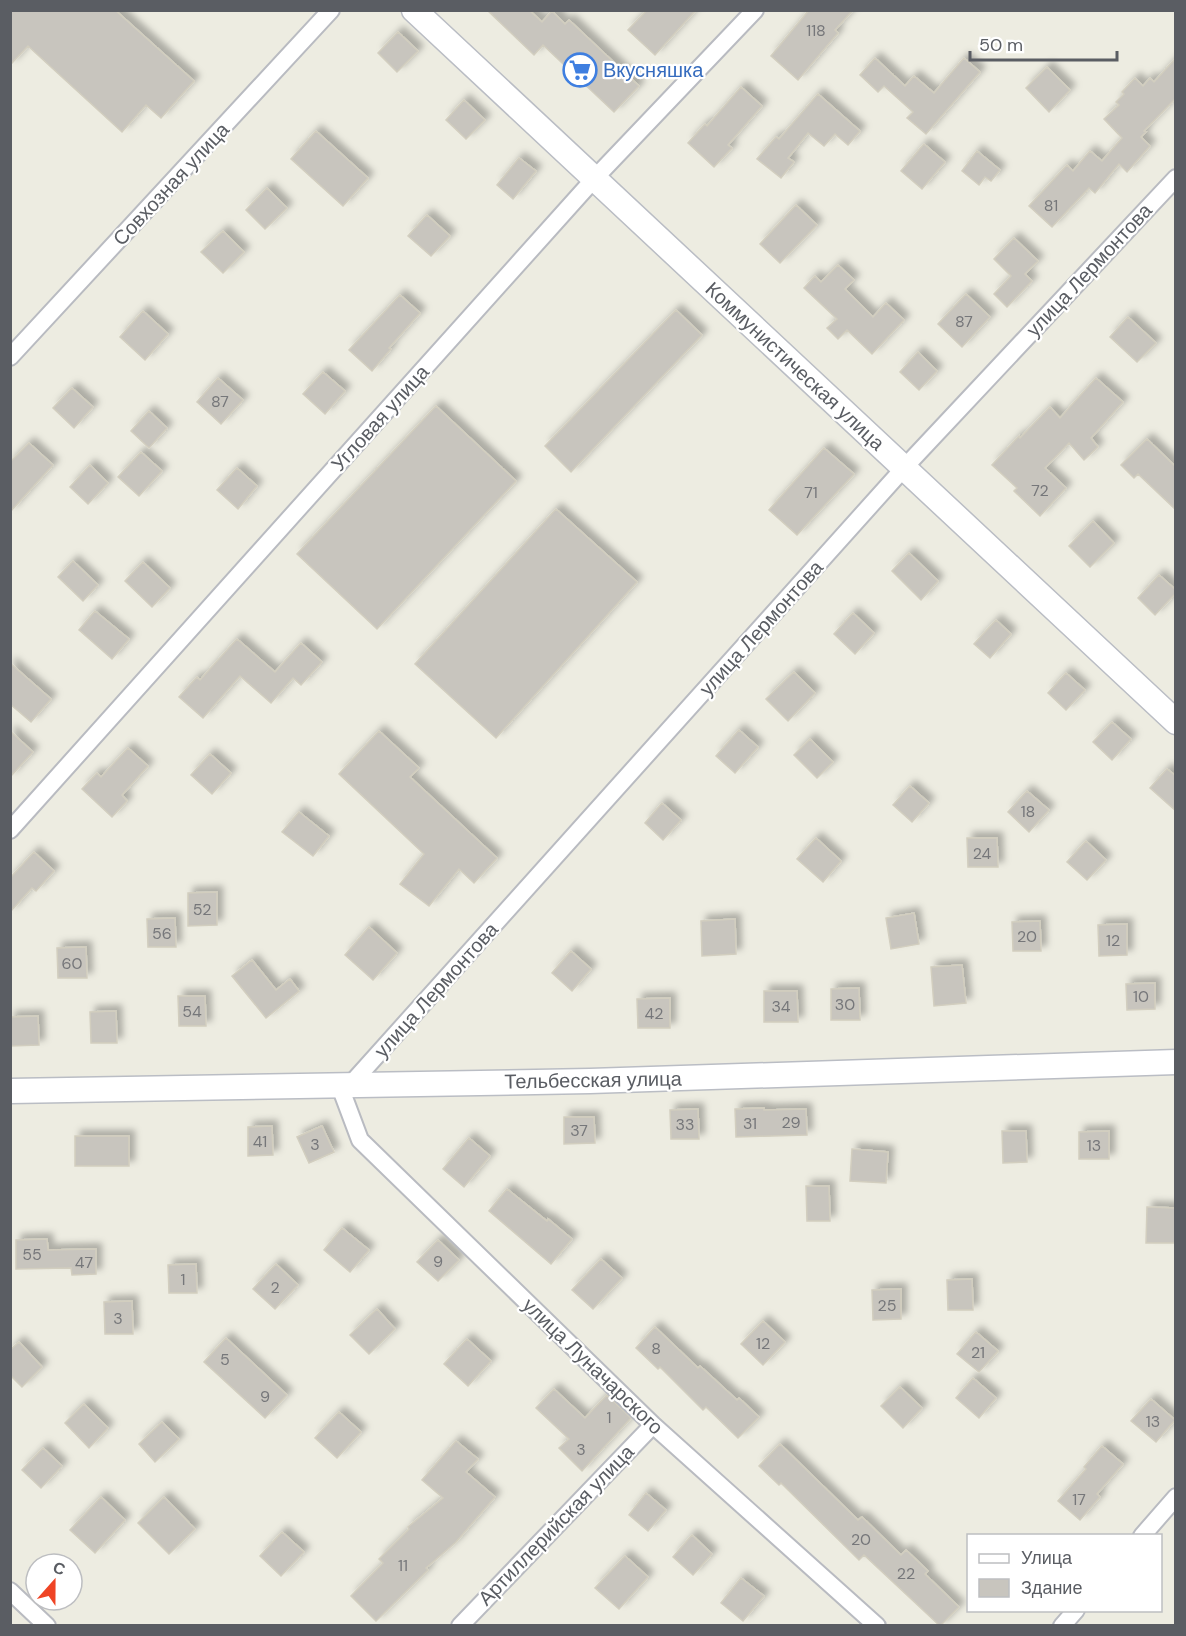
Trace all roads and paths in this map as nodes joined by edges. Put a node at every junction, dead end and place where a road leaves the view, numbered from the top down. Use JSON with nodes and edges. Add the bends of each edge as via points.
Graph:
{"nodes":[{"id":1,"x":331,"y":10,"type":"edge"},
{"id":2,"x":414,"y":10,"type":"edge"},
{"id":3,"x":755,"y":10,"type":"edge"},
{"id":4,"x":1176,"y":178,"type":"edge"},
{"id":5,"x":594,"y":179,"type":"junction"},
{"id":6,"x":10,"y":357,"type":"edge"},
{"id":7,"x":904,"y":468,"type":"junction"},
{"id":8,"x":1176,"y":722,"type":"edge"},
{"id":9,"x":10,"y":830,"type":"edge"},
{"id":10,"x":1176,"y":1062,"type":"edge"},
{"id":11,"x":345,"y":1084,"type":"junction"},
{"id":12,"x":10,"y":1091,"type":"edge"},
{"id":13,"x":653,"y":1425,"type":"junction"},
{"id":14,"x":1176,"y":1497,"type":"edge"},
{"id":15,"x":1144,"y":1534,"type":"edge"},
{"id":16,"x":10,"y":1592,"type":"edge"},
{"id":17,"x":1075,"y":1612,"type":"edge"},
{"id":18,"x":47,"y":1626,"type":"edge"},
{"id":19,"x":460,"y":1626,"type":"edge"},
{"id":20,"x":877,"y":1626,"type":"edge"},
{"id":21,"x":1062,"y":1626,"type":"edge"}],
"edges":[{"from":1,"to":6,"type":"street","name":"Совхозная улица"},
{"from":2,"to":5,"type":"street","name":"Коммунистическая улица"},
{"from":3,"to":5,"type":"street","name":"Угловая улица"},
{"from":4,"to":7,"type":"street","name":"улица Лермонтова"},
{"from":5,"to":7,"type":"street","name":"Коммунистическая улица"},
{"from":5,"to":9,"type":"street","name":"Угловая улица"},
{"from":7,"to":8,"type":"street","name":"Коммунистическая улица"},
{"from":7,"to":11,"type":"street","name":"улица Лермонтова"},
{"from":10,"to":11,"type":"street","name":"Тельбесская улица","via":[[590,1081]]},
{"from":11,"to":12,"type":"street","name":"Тельбесская улица"},
{"from":11,"to":13,"type":"street","name":"улица Луначарского","via":[[360,1140]]},
{"from":13,"to":19,"type":"street","name":"Артиллерийская улица"},
{"from":13,"to":20,"type":"street","name":"улица Луначарского"},
{"from":14,"to":15,"type":"street"},
{"from":16,"to":18,"type":"street"},
{"from":17,"to":21,"type":"street"}]}
